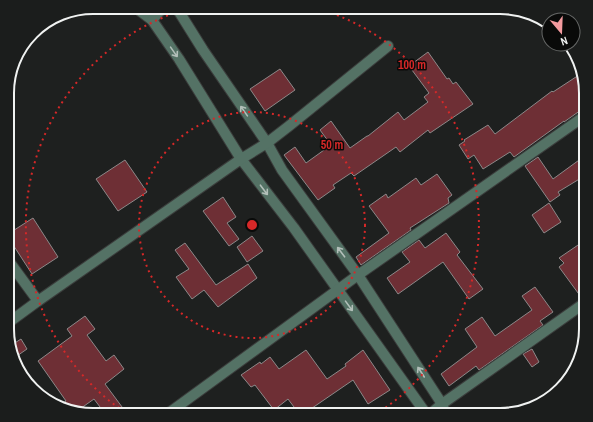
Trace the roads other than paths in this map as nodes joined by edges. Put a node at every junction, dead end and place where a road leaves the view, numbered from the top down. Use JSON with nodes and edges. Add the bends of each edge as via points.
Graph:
{"nodes":[{"id":1,"x":144,"y":14,"type":"edge"},
{"id":2,"x":157,"y":14,"type":"edge"},
{"id":3,"x":181,"y":14,"type":"edge"},
{"id":4,"x":152,"y":20,"type":"junction"},
{"id":5,"x":388,"y":46,"type":"dead end"},
{"id":6,"x":579,"y":120,"type":"edge"},
{"id":7,"x":267,"y":143,"type":"junction"},
{"id":8,"x":241,"y":158,"type":"junction"},
{"id":9,"x":14,"y":268,"type":"edge"},
{"id":10,"x":358,"y":274,"type":"junction"},
{"id":11,"x":338,"y":290,"type":"junction"},
{"id":12,"x":38,"y":301,"type":"junction"},
{"id":13,"x":579,"y":307,"type":"edge"},
{"id":14,"x":14,"y":319,"type":"edge"},
{"id":15,"x":442,"y":404,"type":"junction"},
{"id":16,"x":176,"y":408,"type":"edge"},
{"id":17,"x":423,"y":408,"type":"edge"},
{"id":18,"x":437,"y":408,"type":"edge"},
{"id":19,"x":443,"y":408,"type":"edge"}],
"edges":[{"from":1,"to":4,"type":"street"},
{"from":2,"to":4,"type":"street"},
{"from":7,"to":3,"type":"street","one_way":true},
{"from":4,"to":8,"type":"street","one_way":true},
{"from":5,"to":7,"type":"street"},
{"from":6,"to":10,"type":"street"},
{"from":7,"to":8,"type":"street"},
{"from":10,"to":7,"type":"street","one_way":true,"via":[[282,170]]},
{"from":8,"to":11,"type":"street","one_way":true},
{"from":8,"to":12,"type":"street"},
{"from":9,"to":12,"type":"street"},
{"from":10,"to":11,"type":"street"},
{"from":15,"to":10,"type":"street","one_way":true},
{"from":11,"to":16,"type":"street"},
{"from":11,"to":17,"type":"street","one_way":true},
{"from":12,"to":14,"type":"street"},
{"from":13,"to":15,"type":"street"},
{"from":15,"to":18,"type":"street"},
{"from":15,"to":19,"type":"street"}]}
